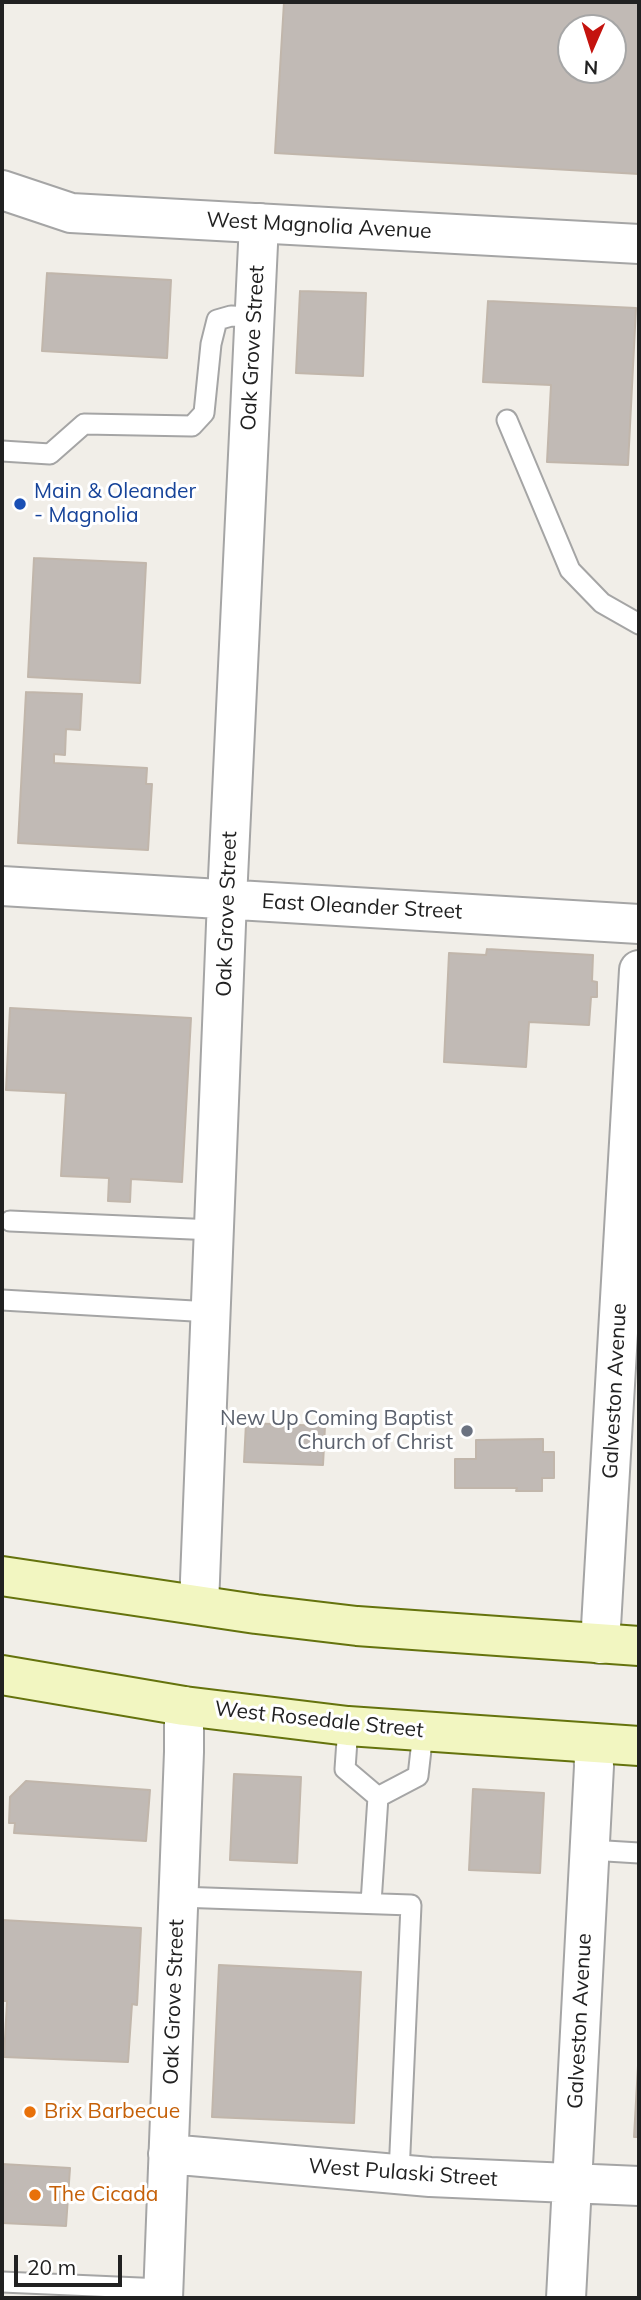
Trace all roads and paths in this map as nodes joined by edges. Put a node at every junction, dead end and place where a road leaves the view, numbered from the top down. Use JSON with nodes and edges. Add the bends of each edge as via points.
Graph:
{"nodes":[{"id":1,"x":2,"y":190,"type":"edge"},
{"id":2,"x":259,"y":223,"type":"junction"},
{"id":3,"x":639,"y":244,"type":"edge"},
{"id":4,"x":255,"y":317,"type":"junction"},
{"id":5,"x":507,"y":420,"type":"dead end"},
{"id":6,"x":2,"y":451,"type":"edge"},
{"id":7,"x":639,"y":624,"type":"edge"},
{"id":8,"x":2,"y":886,"type":"edge"},
{"id":9,"x":227,"y":899,"type":"junction"},
{"id":10,"x":639,"y":924,"type":"edge"},
{"id":11,"x":639,"y":970,"type":"edge"},
{"id":12,"x":10,"y":1221,"type":"dead end"},
{"id":13,"x":214,"y":1230,"type":"junction"},
{"id":14,"x":2,"y":1300,"type":"edge"},
{"id":15,"x":211,"y":1312,"type":"junction"},
{"id":16,"x":2,"y":1576,"type":"edge"},
{"id":17,"x":198,"y":1605,"type":"junction"},
{"id":18,"x":600,"y":1644,"type":"junction"},
{"id":19,"x":639,"y":1646,"type":"edge"},
{"id":20,"x":2,"y":1675,"type":"edge"},
{"id":21,"x":184,"y":1706,"type":"junction"},
{"id":22,"x":348,"y":1726,"type":"junction"},
{"id":23,"x":423,"y":1732,"type":"junction"},
{"id":24,"x":593,"y":1743,"type":"junction"},
{"id":25,"x":639,"y":1746,"type":"edge"},
{"id":26,"x":378,"y":1797,"type":"junction"},
{"id":27,"x":590,"y":1850,"type":"junction"},
{"id":28,"x":639,"y":1853,"type":"edge"},
{"id":29,"x":178,"y":1897,"type":"junction"},
{"id":30,"x":371,"y":1903,"type":"junction"},
{"id":31,"x":168,"y":2154,"type":"junction"},
{"id":32,"x":399,"y":2174,"type":"junction"},
{"id":33,"x":571,"y":2183,"type":"junction"},
{"id":34,"x":639,"y":2186,"type":"edge"},
{"id":35,"x":2,"y":2282,"type":"edge"},
{"id":36,"x":163,"y":2294,"type":"edge"},
{"id":37,"x":566,"y":2298,"type":"edge"}],
"edges":[{"from":1,"to":2,"type":"street","name":"West Magnolia Avenue","via":[[71,213]]},
{"from":2,"to":3,"type":"street","name":"West Magnolia Avenue"},
{"from":2,"to":4,"type":"street","name":"Oak Grove Street"},
{"from":4,"to":6,"type":"lane","via":[[217,320],[204,413],[192,426],[84,424],[50,454]]},
{"from":4,"to":9,"type":"street","name":"Oak Grove Street"},
{"from":5,"to":7,"type":"lane","via":[[570,570],[603,603]]},
{"from":8,"to":9,"type":"street","name":"East Oleander Street"},
{"from":9,"to":10,"type":"street","name":"East Oleander Street"},
{"from":9,"to":13,"type":"street","name":"Oak Grove Street"},
{"from":11,"to":18,"type":"street","name":"Galveston Avenue"},
{"from":12,"to":13,"type":"lane"},
{"from":13,"to":15,"type":"street","name":"Oak Grove Street"},
{"from":14,"to":15,"type":"lane"},
{"from":15,"to":17,"type":"street","name":"Oak Grove Street"},
{"from":16,"to":17,"type":"main road"},
{"from":17,"to":18,"type":"main road","via":[[357,1626]]},
{"from":18,"to":19,"type":"main road"},
{"from":20,"to":21,"type":"main road","name":"West Rosedale Street"},
{"from":21,"to":22,"type":"main road","name":"West Rosedale Street"},
{"from":21,"to":29,"type":"street","name":"Oak Grove Street"},
{"from":22,"to":23,"type":"main road","name":"West Rosedale Street"},
{"from":22,"to":26,"type":"lane","via":[[345,1769]]},
{"from":23,"to":24,"type":"main road","name":"West Rosedale Street"},
{"from":23,"to":26,"type":"lane","via":[[418,1776]]},
{"from":24,"to":25,"type":"main road","name":"West Rosedale Street"},
{"from":24,"to":27,"type":"street","name":"Galveston Avenue"},
{"from":26,"to":30,"type":"lane"},
{"from":27,"to":28,"type":"lane"},
{"from":27,"to":33,"type":"street","name":"Galveston Avenue"},
{"from":29,"to":30,"type":"lane"},
{"from":29,"to":31,"type":"street","name":"Oak Grove Street"},
{"from":30,"to":32,"type":"lane","via":[[411,1905]]},
{"from":31,"to":32,"type":"street","name":"West Pulaski Street"},
{"from":31,"to":36,"type":"street","name":"Oak Grove Street"},
{"from":32,"to":33,"type":"street","name":"West Pulaski Street"},
{"from":33,"to":34,"type":"street","name":"West Pulaski Street"},
{"from":33,"to":37,"type":"street","name":"Galveston Avenue"},
{"from":35,"to":36,"type":"lane"}]}
